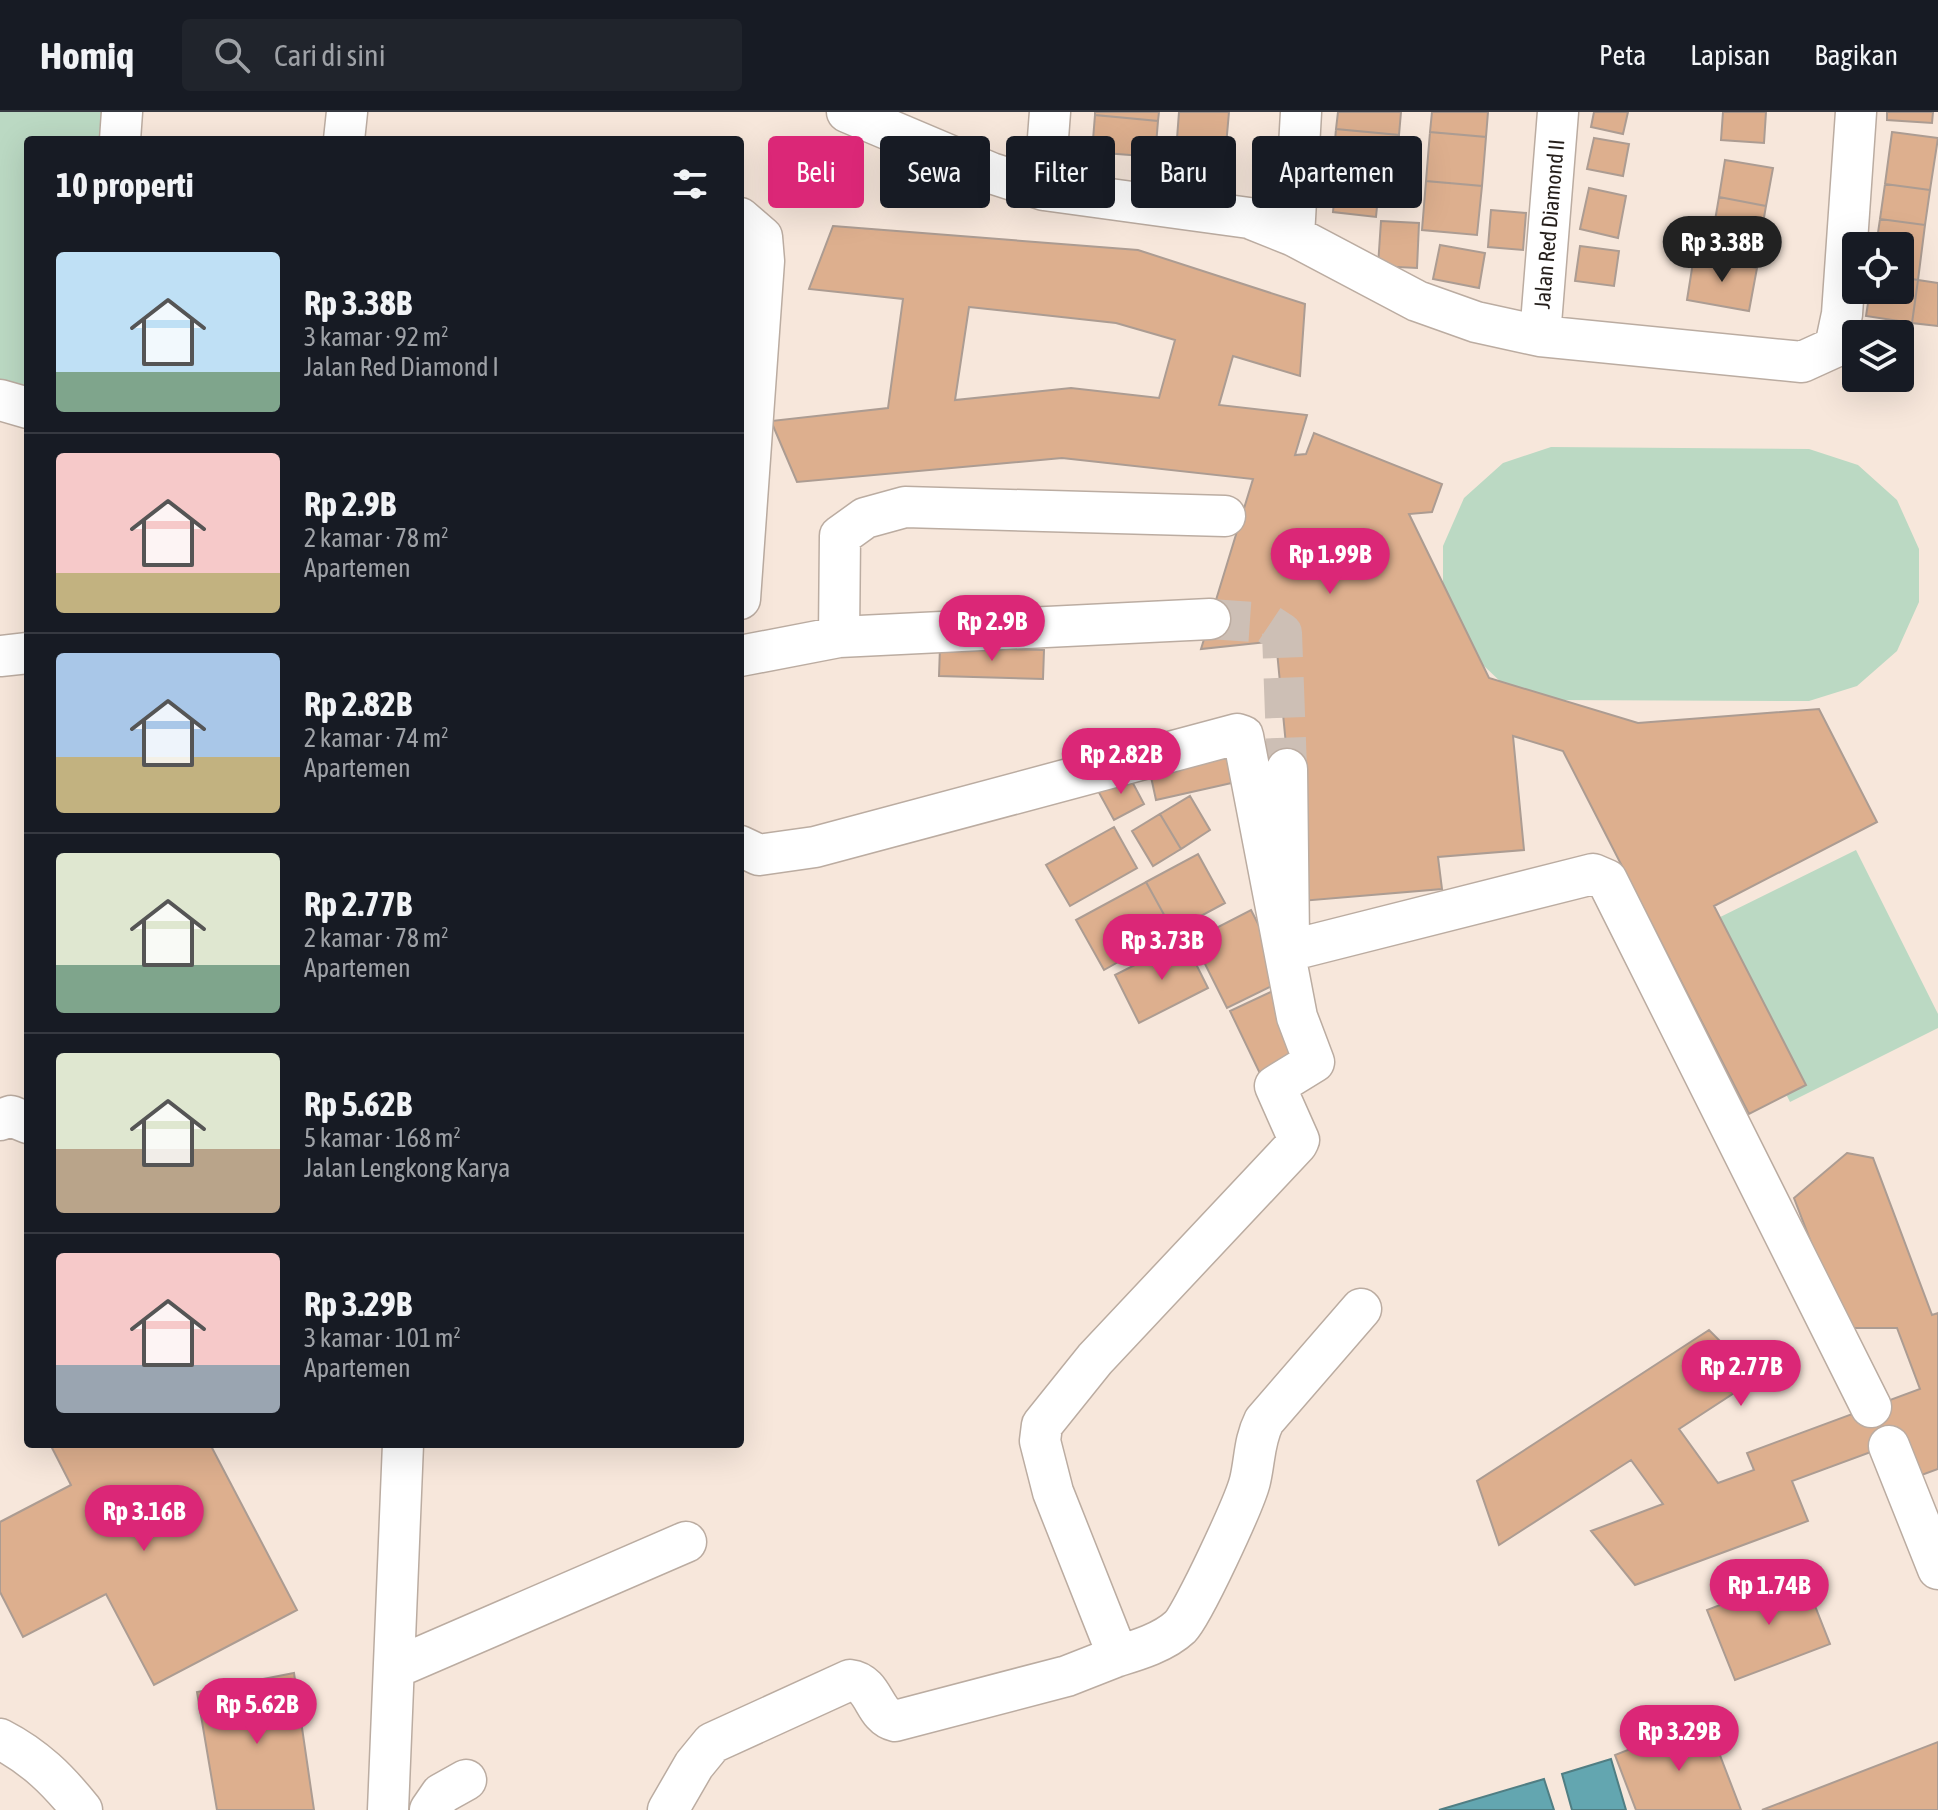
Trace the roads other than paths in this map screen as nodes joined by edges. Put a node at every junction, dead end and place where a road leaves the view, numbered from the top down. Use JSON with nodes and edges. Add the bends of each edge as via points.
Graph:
{"nodes":[{"id":1,"x":122,"y":112,"type":"edge"},
{"id":2,"x":347,"y":112,"type":"edge"},
{"id":3,"x":847,"y":112,"type":"edge"},
{"id":4,"x":1050,"y":112,"type":"edge"},
{"id":5,"x":1301,"y":112,"type":"edge"},
{"id":6,"x":1558,"y":112,"type":"edge"},
{"id":7,"x":1856,"y":112,"type":"edge"},
{"id":8,"x":120,"y":136,"type":"edge"},
{"id":9,"x":344,"y":136,"type":"edge"},
{"id":10,"x":1048,"y":136,"type":"edge"},
{"id":11,"x":1006,"y":178,"type":"edge"},
{"id":12,"x":1115,"y":200,"type":"edge"},
{"id":13,"x":744,"y":221,"type":"edge"},
{"id":14,"x":1294,"y":236,"type":"junction"},
{"id":15,"x":1540,"y":336,"type":"junction"},
{"id":16,"x":0,"y":400,"type":"edge"},
{"id":17,"x":24,"y":407,"type":"edge"},
{"id":18,"x":1225,"y":516,"type":"dead end"},
{"id":19,"x":744,"y":543,"type":"edge"},
{"id":20,"x":1210,"y":619,"type":"tunnel mouth"},
{"id":21,"x":839,"y":637,"type":"junction"},
{"id":22,"x":24,"y":653,"type":"edge"},
{"id":23,"x":744,"y":655,"type":"edge"},
{"id":24,"x":0,"y":656,"type":"edge"},
{"id":25,"x":1287,"y":769,"type":"tunnel mouth"},
{"id":26,"x":744,"y":848,"type":"edge"},
{"id":27,"x":0,"y":1120,"type":"edge"},
{"id":28,"x":24,"y":1121,"type":"edge"},
{"id":29,"x":1361,"y":1309,"type":"dead end"},
{"id":30,"x":1871,"y":1407,"type":"dead end"},
{"id":31,"x":1889,"y":1446,"type":"dead end"},
{"id":32,"x":403,"y":1448,"type":"edge"},
{"id":33,"x":686,"y":1542,"type":"dead end"},
{"id":34,"x":1938,"y":1569,"type":"edge"},
{"id":35,"x":1118,"y":1656,"type":"junction"},
{"id":36,"x":395,"y":1668,"type":"junction"},
{"id":37,"x":0,"y":1739,"type":"edge"},
{"id":38,"x":466,"y":1780,"type":"dead end"},
{"id":39,"x":82,"y":1810,"type":"edge"},
{"id":40,"x":388,"y":1810,"type":"edge"},
{"id":41,"x":430,"y":1810,"type":"edge"},
{"id":42,"x":668,"y":1810,"type":"edge"}],
"edges":[{"from":1,"to":8,"type":"street"},
{"from":2,"to":9,"type":"street"},
{"from":3,"to":11,"type":"street"},
{"from":4,"to":10,"type":"street"},
{"from":5,"to":14,"type":"street"},
{"from":6,"to":15,"type":"street","name":"Jalan Red Diamond II"},
{"from":7,"to":15,"type":"street","via":[[1842,314],[1835,347],[1802,362]]},
{"from":12,"to":14,"type":"street","via":[[1249,218]]},
{"from":13,"to":19,"type":"street","via":[[762,237],[764,261]]},
{"from":14,"to":15,"type":"street","via":[[1417,301],[1476,322]]},
{"from":16,"to":17,"type":"street"},
{"from":18,"to":21,"type":"street","via":[[905,507],[865,518],[840,536]]},
{"from":20,"to":21,"type":"street"},
{"from":21,"to":23,"type":"street"},
{"from":22,"to":24,"type":"street"},
{"from":25,"to":30,"type":"street","via":[[1293,946],[1593,874],[1607,880]]},
{"from":26,"to":35,"type":"street","via":[[759,855],[815,847],[1243,736],[1297,1017],[1314,1062],[1275,1086],[1297,1144],[1095,1359],[1042,1425],[1040,1441],[1053,1492]]},
{"from":27,"to":28,"type":"street","via":[[11,1116]]},
{"from":29,"to":35,"type":"street","via":[[1264,1421],[1242,1503],[1180,1627]]},
{"from":31,"to":34,"type":"street"},
{"from":32,"to":36,"type":"street"},
{"from":33,"to":36,"type":"street"},
{"from":35,"to":42,"type":"street","via":[[1067,1676],[895,1721],[864,1685],[850,1680],[712,1743]]},
{"from":36,"to":40,"type":"street"},
{"from":37,"to":39,"type":"street","via":[[53,1774]]},
{"from":38,"to":41,"type":"street","via":[[441,1794]]}]}
